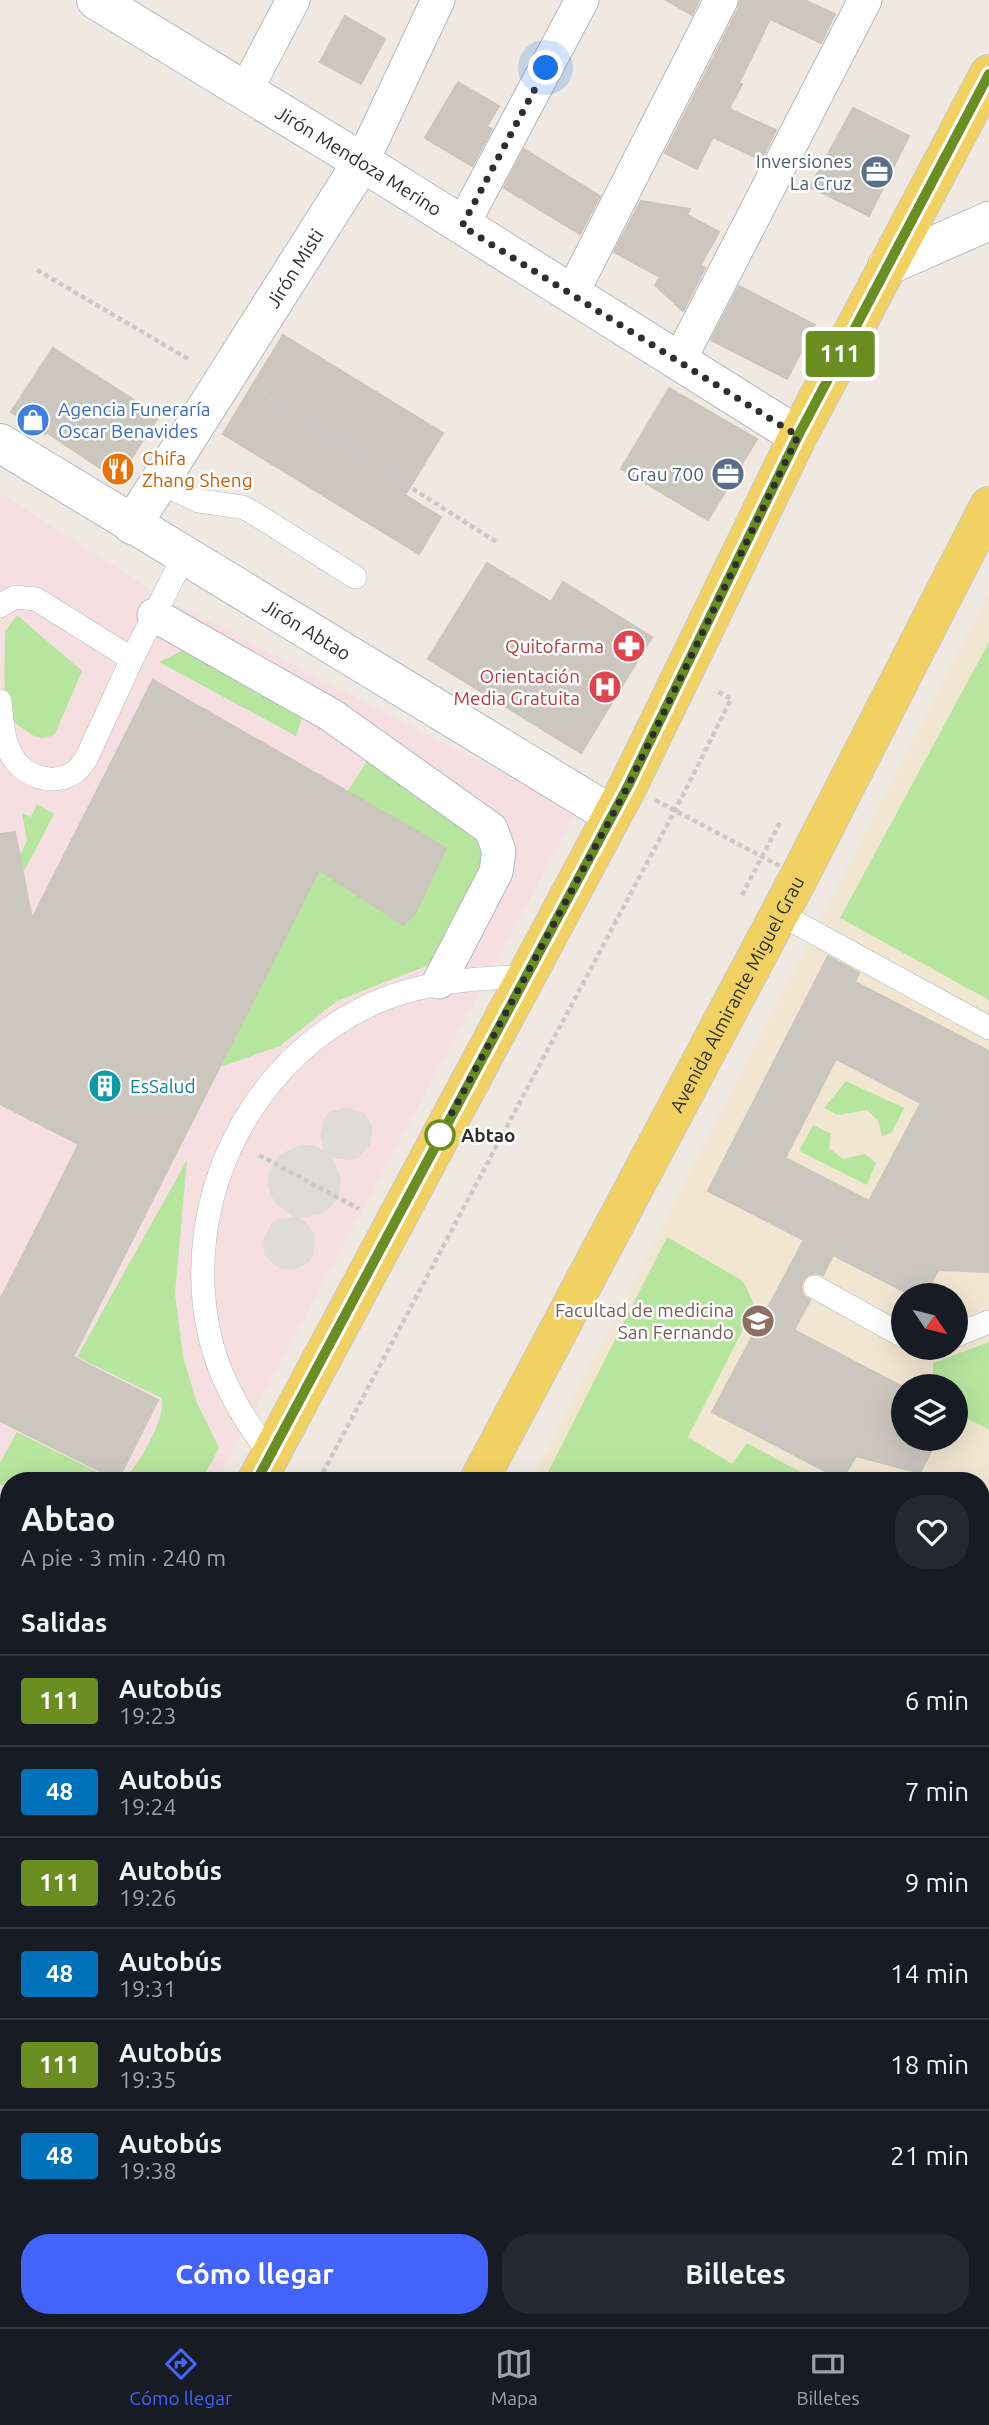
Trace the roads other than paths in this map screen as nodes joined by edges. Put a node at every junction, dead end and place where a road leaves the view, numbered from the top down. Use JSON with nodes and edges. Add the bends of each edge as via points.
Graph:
{"nodes":[{"id":1,"x":293,"y":0,"type":"edge"},
{"id":2,"x":438,"y":0,"type":"edge"},
{"id":3,"x":582,"y":0,"type":"edge"},
{"id":4,"x":721,"y":0,"type":"edge"},
{"id":5,"x":865,"y":0,"type":"edge"},
{"id":6,"x":117,"y":6,"type":"edge"},
{"id":7,"x":989,"y":74,"type":"edge"},
{"id":8,"x":245,"y":92,"type":"junction"},
{"id":9,"x":362,"y":162,"type":"junction"},
{"id":10,"x":462,"y":226,"type":"junction"},
{"id":11,"x":970,"y":233,"type":"edge"},
{"id":12,"x":887,"y":266,"type":"junction"},
{"id":13,"x":571,"y":295,"type":"junction"},
{"id":14,"x":679,"y":361,"type":"junction"},
{"id":15,"x":798,"y":436,"type":"junction"},
{"id":16,"x":0,"y":443,"type":"edge"},
{"id":17,"x":159,"y":482,"type":"junction"},
{"id":18,"x":989,"y":506,"type":"edge"},
{"id":19,"x":132,"y":525,"type":"junction"},
{"id":20,"x":184,"y":556,"type":"junction"},
{"id":21,"x":355,"y":577,"type":"dead end"},
{"id":22,"x":0,"y":606,"type":"edge"},
{"id":23,"x":154,"y":615,"type":"junction"},
{"id":24,"x":132,"y":659,"type":"junction"},
{"id":25,"x":0,"y":701,"type":"edge"},
{"id":26,"x":612,"y":815,"type":"junction"},
{"id":27,"x":780,"y":914,"type":"junction"},
{"id":28,"x":524,"y":977,"type":"junction"},
{"id":29,"x":439,"y":982,"type":"junction"},
{"id":30,"x":989,"y":1028,"type":"edge"},
{"id":31,"x":815,"y":1287,"type":"dead end"},
{"id":32,"x":989,"y":1322,"type":"edge"},
{"id":33,"x":891,"y":1329,"type":"edge"},
{"id":34,"x":968,"y":1330,"type":"edge"},
{"id":35,"x":263,"y":1467,"type":"edge"},
{"id":36,"x":484,"y":1472,"type":"edge"}],
"edges":[{"from":1,"to":8,"type":"street"},
{"from":2,"to":9,"type":"street","name":"Jirón Misti"},
{"from":3,"to":10,"type":"street"},
{"from":4,"to":13,"type":"street"},
{"from":5,"to":14,"type":"street"},
{"from":6,"to":8,"type":"street","name":"Jirón Mendoza Merino"},
{"from":7,"to":12,"type":"main road"},
{"from":8,"to":9,"type":"street","name":"Jirón Mendoza Merino"},
{"from":9,"to":10,"type":"street","name":"Jirón Mendoza Merino"},
{"from":9,"to":17,"type":"street","name":"Jirón Misti"},
{"from":10,"to":13,"type":"street","name":"Jirón Mendoza Merino"},
{"from":11,"to":12,"type":"street"},
{"from":12,"to":15,"type":"main road"},
{"from":13,"to":14,"type":"street","name":"Jirón Mendoza Merino"},
{"from":14,"to":15,"type":"street","name":"Jirón Mendoza Merino"},
{"from":15,"to":26,"type":"main road"},
{"from":16,"to":19,"type":"street","name":"Jirón Abtao"},
{"from":17,"to":19,"type":"street","name":"Jirón Misti"},
{"from":17,"to":21,"type":"lane","via":[[200,501],[242,507]]},
{"from":18,"to":27,"type":"main road","name":"Avenida Almirante Miguel Grau"},
{"from":19,"to":20,"type":"street","name":"Jirón Abtao"},
{"from":20,"to":23,"type":"lane"},
{"from":20,"to":26,"type":"street","name":"Jirón Abtao"},
{"from":22,"to":24,"type":"lane","via":[[15,597],[36,599]]},
{"from":23,"to":24,"type":"lane"},
{"from":23,"to":29,"type":"street","via":[[331,715],[491,829],[499,851],[496,872]]},
{"from":24,"to":25,"type":"lane","via":[[86,759],[62,778],[37,776],[13,759]]},
{"from":26,"to":28,"type":"main road"},
{"from":27,"to":30,"type":"lane"},
{"from":27,"to":36,"type":"main road","name":"Avenida Almirante Miguel Grau"},
{"from":28,"to":29,"type":"lane"},
{"from":28,"to":35,"type":"main road"},
{"from":29,"to":35,"type":"lane","via":[[376,1003],[339,1022],[296,1054],[260,1094],[232,1140],[213,1187],[203,1237],[202,1288],[210,1338],[226,1387],[247,1424]]},
{"from":31,"to":33,"type":"lane"},
{"from":32,"to":34,"type":"lane"}]}
